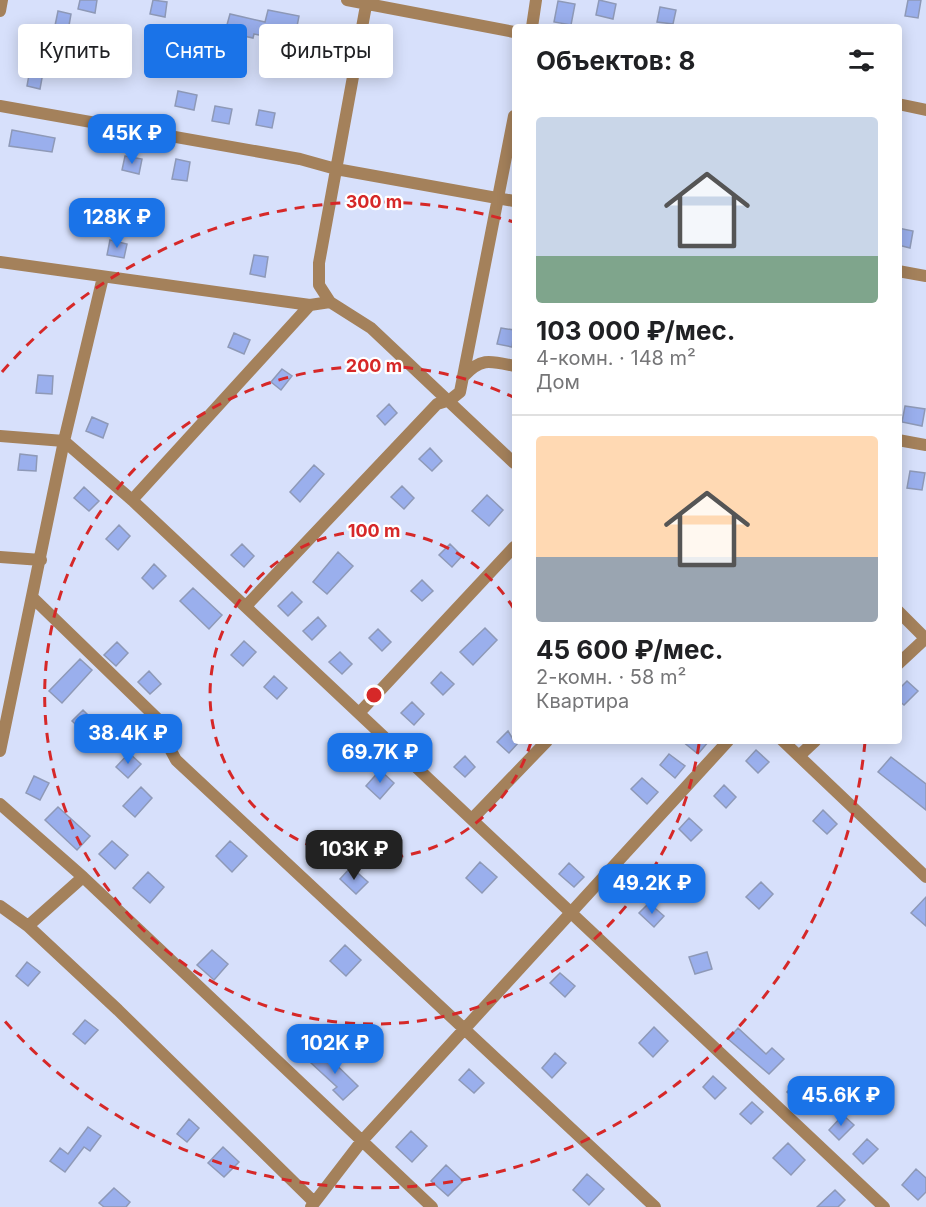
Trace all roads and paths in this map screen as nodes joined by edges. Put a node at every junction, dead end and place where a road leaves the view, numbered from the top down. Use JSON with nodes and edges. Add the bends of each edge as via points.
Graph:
{"nodes":[{"id":1,"x":2,"y":0,"type":"edge"},
{"id":2,"x":347,"y":0,"type":"edge"},
{"id":3,"x":536,"y":0,"type":"edge"},
{"id":4,"x":367,"y":2,"type":"edge"},
{"id":5,"x":0,"y":11,"type":"edge"},
{"id":6,"x":532,"y":24,"type":"edge"},
{"id":7,"x":512,"y":32,"type":"edge"},
{"id":8,"x":902,"y":105,"type":"edge"},
{"id":9,"x":0,"y":106,"type":"edge"},
{"id":10,"x":926,"y":110,"type":"edge"},
{"id":11,"x":512,"y":127,"type":"edge"},
{"id":12,"x":336,"y":169,"type":"junction"},
{"id":13,"x":499,"y":198,"type":"junction"},
{"id":14,"x":512,"y":201,"type":"edge"},
{"id":15,"x":0,"y":262,"type":"edge"},
{"id":16,"x":902,"y":272,"type":"edge"},
{"id":17,"x":926,"y":276,"type":"edge"},
{"id":18,"x":103,"y":277,"type":"junction"},
{"id":19,"x":330,"y":302,"type":"junction"},
{"id":20,"x":310,"y":305,"type":"junction"},
{"id":21,"x":512,"y":366,"type":"edge"},
{"id":22,"x":464,"y":377,"type":"junction"},
{"id":23,"x":450,"y":400,"type":"junction"},
{"id":24,"x":0,"y":436,"type":"edge"},
{"id":25,"x":64,"y":441,"type":"junction"},
{"id":26,"x":902,"y":441,"type":"edge"},
{"id":27,"x":926,"y":445,"type":"edge"},
{"id":28,"x":512,"y":461,"type":"edge"},
{"id":29,"x":132,"y":500,"type":"junction"},
{"id":30,"x":512,"y":549,"type":"edge"},
{"id":31,"x":0,"y":556,"type":"edge"},
{"id":32,"x":41,"y":560,"type":"junction"},
{"id":33,"x":32,"y":597,"type":"junction"},
{"id":34,"x":246,"y":606,"type":"junction"},
{"id":35,"x":902,"y":615,"type":"edge"},
{"id":36,"x":926,"y":639,"type":"edge"},
{"id":37,"x":902,"y":660,"type":"edge"},
{"id":38,"x":0,"y":685,"type":"edge"},
{"id":39,"x":14,"y":686,"type":"junction"},
{"id":40,"x":360,"y":712,"type":"junction"},
{"id":41,"x":544,"y":744,"type":"edge"},
{"id":42,"x":725,"y":744,"type":"edge"},
{"id":43,"x":786,"y":744,"type":"edge"},
{"id":44,"x":812,"y":744,"type":"edge"},
{"id":45,"x":0,"y":751,"type":"edge"},
{"id":46,"x":798,"y":756,"type":"junction"},
{"id":47,"x":0,"y":804,"type":"edge"},
{"id":48,"x":472,"y":819,"type":"junction"},
{"id":49,"x":83,"y":877,"type":"junction"},
{"id":50,"x":926,"y":877,"type":"edge"},
{"id":51,"x":0,"y":906,"type":"edge"},
{"id":52,"x":572,"y":912,"type":"junction"},
{"id":53,"x":28,"y":926,"type":"junction"},
{"id":54,"x":464,"y":1029,"type":"junction"},
{"id":55,"x":361,"y":1142,"type":"junction"},
{"id":56,"x":313,"y":1205,"type":"edge"},
{"id":57,"x":432,"y":1207,"type":"edge"},
{"id":58,"x":655,"y":1207,"type":"edge"},
{"id":59,"x":884,"y":1207,"type":"edge"}],
"edges":[{"from":1,"to":5,"type":"street"},
{"from":2,"to":4,"type":"street"},
{"from":3,"to":6,"type":"street"},
{"from":4,"to":7,"type":"street"},
{"from":4,"to":12,"type":"street"},
{"from":8,"to":10,"type":"street"},
{"from":9,"to":12,"type":"street","via":[[300,159]]},
{"from":11,"to":13,"type":"street"},
{"from":12,"to":13,"type":"street"},
{"from":12,"to":19,"type":"street","via":[[319,263],[319,285]]},
{"from":13,"to":14,"type":"street"},
{"from":13,"to":22,"type":"street"},
{"from":15,"to":18,"type":"street"},
{"from":16,"to":17,"type":"street"},
{"from":18,"to":20,"type":"street"},
{"from":18,"to":25,"type":"street"},
{"from":19,"to":20,"type":"street"},
{"from":19,"to":23,"type":"street","via":[[371,328]]},
{"from":20,"to":29,"type":"street"},
{"from":21,"to":22,"type":"street","via":[[491,361],[475,364]]},
{"from":22,"to":23,"type":"street","via":[[460,392]]},
{"from":23,"to":28,"type":"street"},
{"from":23,"to":34,"type":"street","via":[[437,404]]},
{"from":24,"to":25,"type":"street"},
{"from":25,"to":29,"type":"street"},
{"from":25,"to":32,"type":"street"},
{"from":26,"to":27,"type":"street"},
{"from":29,"to":34,"type":"street"},
{"from":30,"to":40,"type":"street"},
{"from":31,"to":32,"type":"street"},
{"from":32,"to":33,"type":"street"},
{"from":33,"to":39,"type":"street"},
{"from":33,"to":54,"type":"street","via":[[165,726],[176,760]]},
{"from":34,"to":40,"type":"street"},
{"from":35,"to":36,"type":"street"},
{"from":36,"to":37,"type":"street"},
{"from":38,"to":39,"type":"street"},
{"from":39,"to":45,"type":"street"},
{"from":40,"to":48,"type":"street"},
{"from":41,"to":48,"type":"street"},
{"from":42,"to":52,"type":"street"},
{"from":43,"to":46,"type":"street"},
{"from":44,"to":46,"type":"street"},
{"from":46,"to":50,"type":"street"},
{"from":47,"to":49,"type":"street"},
{"from":48,"to":52,"type":"street"},
{"from":49,"to":53,"type":"street"},
{"from":49,"to":55,"type":"street"},
{"from":51,"to":53,"type":"street"},
{"from":52,"to":54,"type":"street"},
{"from":52,"to":59,"type":"street"},
{"from":53,"to":56,"type":"street"},
{"from":54,"to":55,"type":"street"},
{"from":54,"to":58,"type":"street"},
{"from":55,"to":56,"type":"street"},
{"from":55,"to":57,"type":"street"}]}
